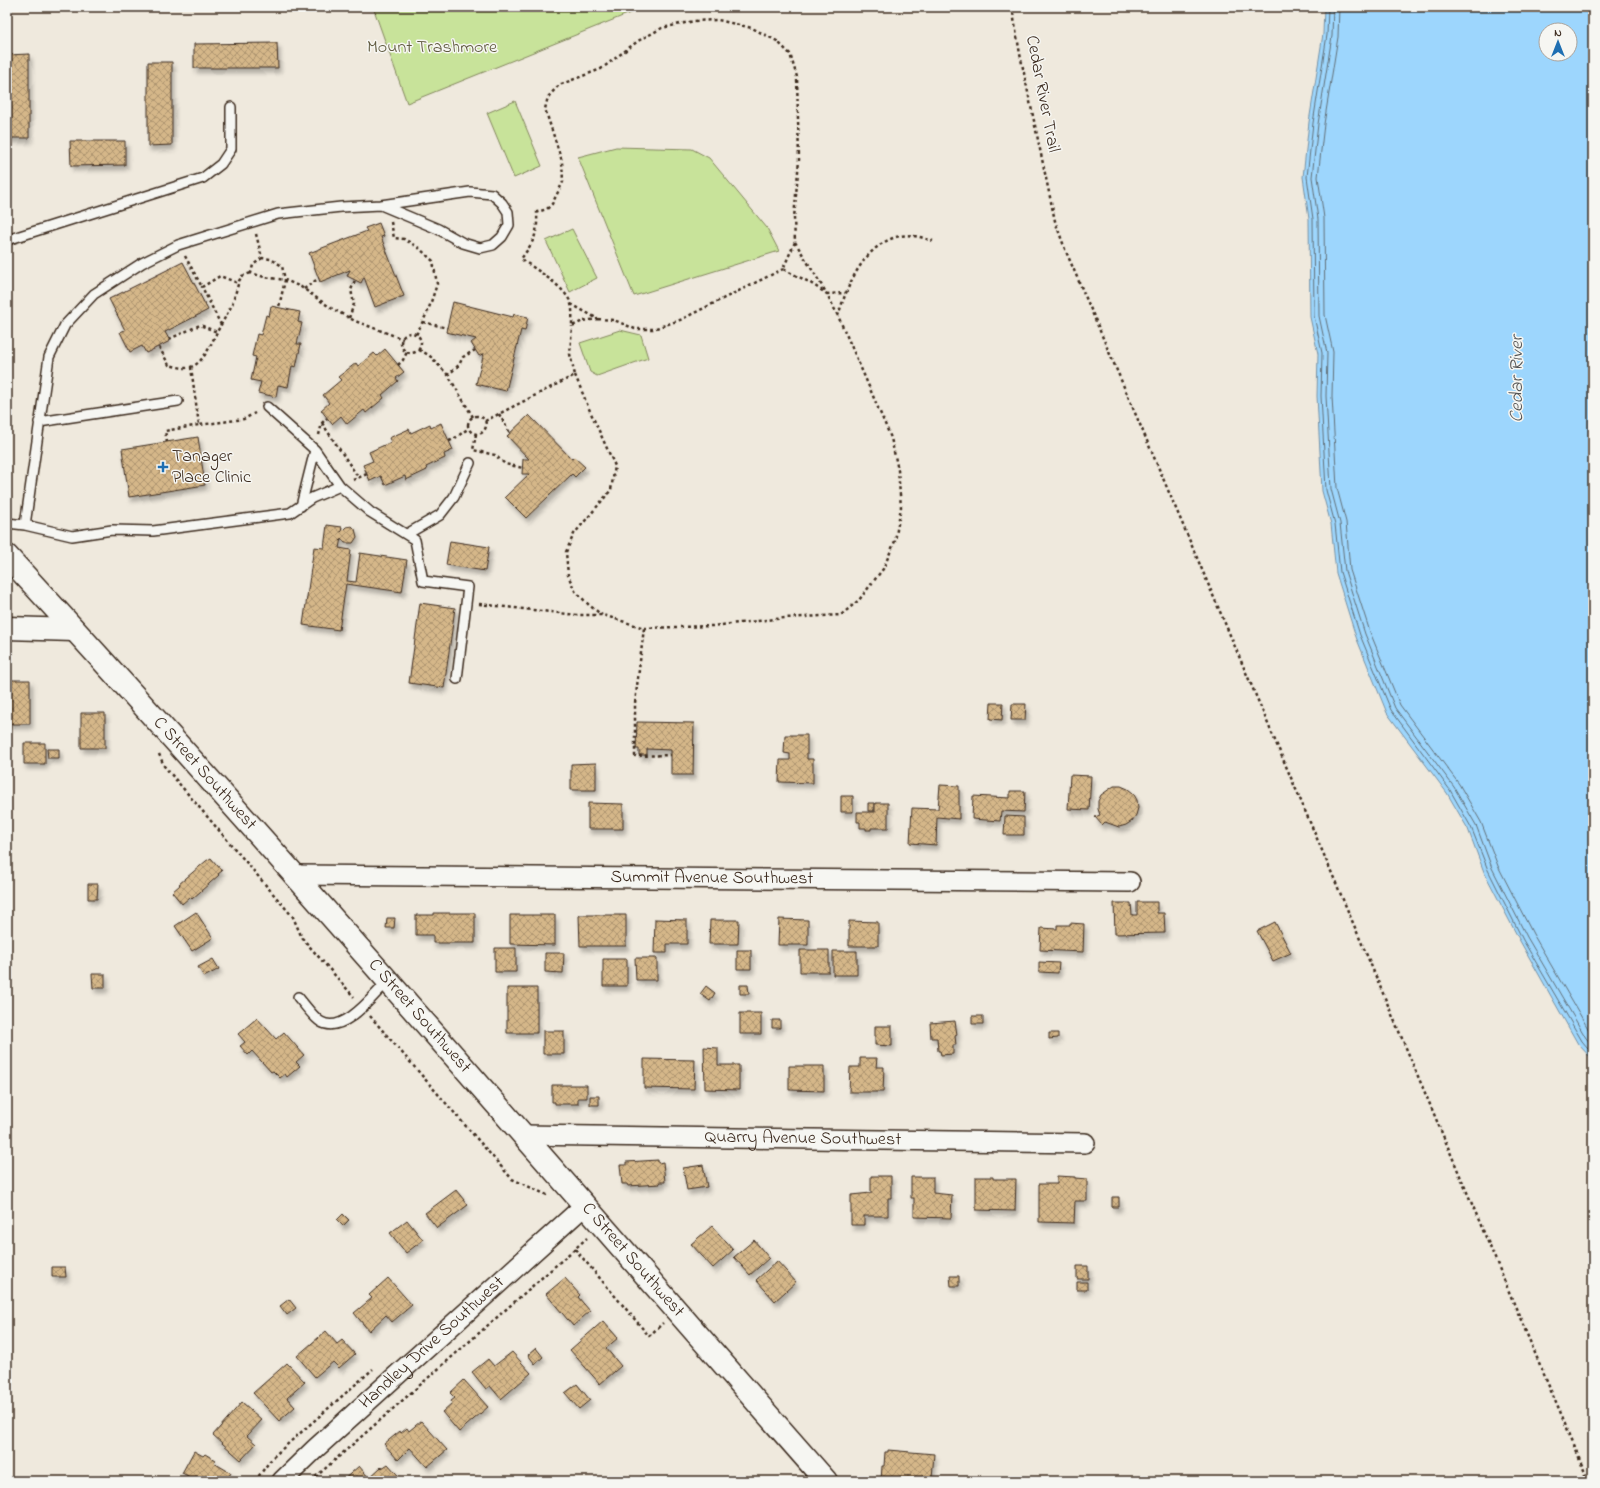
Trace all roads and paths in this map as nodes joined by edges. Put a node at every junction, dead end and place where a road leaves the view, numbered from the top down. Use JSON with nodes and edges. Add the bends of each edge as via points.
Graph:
{"nodes":[{"id":1,"x":1012,"y":7,"type":"edge"},
{"id":2,"x":231,"y":107,"type":"dead end"},
{"id":3,"x":381,"y":205,"type":"junction"},
{"id":4,"x":394,"y":210,"type":"junction"},
{"id":5,"x":253,"y":222,"type":"junction"},
{"id":6,"x":7,"y":240,"type":"edge"},
{"id":7,"x":933,"y":241,"type":"dead end"},
{"id":8,"x":795,"y":242,"type":"junction"},
{"id":9,"x":178,"y":245,"type":"junction"},
{"id":10,"x":262,"y":258,"type":"junction"},
{"id":11,"x":783,"y":269,"type":"junction"},
{"id":12,"x":251,"y":273,"type":"junction"},
{"id":13,"x":319,"y":278,"type":"dead end"},
{"id":14,"x":285,"y":280,"type":"junction"},
{"id":15,"x":355,"y":280,"type":"dead end"},
{"id":16,"x":238,"y":283,"type":"junction"},
{"id":17,"x":202,"y":287,"type":"junction"},
{"id":18,"x":304,"y":289,"type":"junction"},
{"id":19,"x":846,"y":293,"type":"junction"},
{"id":20,"x":827,"y":294,"type":"junction"},
{"id":21,"x":571,"y":304,"type":"junction"},
{"id":22,"x":279,"y":307,"type":"dead end"},
{"id":23,"x":838,"y":316,"type":"junction"},
{"id":24,"x":349,"y":318,"type":"junction"},
{"id":25,"x":598,"y":319,"type":"junction"},
{"id":26,"x":422,"y":322,"type":"junction"},
{"id":27,"x":221,"y":325,"type":"junction"},
{"id":28,"x":572,"y":326,"type":"junction"},
{"id":29,"x":447,"y":328,"type":"dead end"},
{"id":30,"x":217,"y":332,"type":"junction"},
{"id":31,"x":416,"y":335,"type":"junction"},
{"id":32,"x":169,"y":339,"type":"dead end"},
{"id":33,"x":403,"y":339,"type":"junction"},
{"id":34,"x":159,"y":347,"type":"dead end"},
{"id":35,"x":419,"y":350,"type":"junction"},
{"id":36,"x":476,"y":350,"type":"dead end"},
{"id":37,"x":407,"y":352,"type":"junction"},
{"id":38,"x":398,"y":365,"type":"dead end"},
{"id":39,"x":191,"y":367,"type":"junction"},
{"id":40,"x":448,"y":375,"type":"junction"},
{"id":41,"x":575,"y":375,"type":"junction"},
{"id":42,"x":178,"y":401,"type":"dead end"},
{"id":43,"x":267,"y":407,"type":"joint"},
{"id":44,"x":499,"y":414,"type":"junction"},
{"id":45,"x":473,"y":416,"type":"junction"},
{"id":46,"x":327,"y":418,"type":"dead end"},
{"id":47,"x":485,"y":421,"type":"junction"},
{"id":48,"x":39,"y":422,"type":"junction"},
{"id":49,"x":322,"y":423,"type":"junction"},
{"id":50,"x":199,"y":425,"type":"junction"},
{"id":51,"x":468,"y":429,"type":"junction"},
{"id":52,"x":476,"y":434,"type":"junction"},
{"id":53,"x":510,"y":434,"type":"dead end"},
{"id":54,"x":449,"y":441,"type":"dead end"},
{"id":55,"x":167,"y":442,"type":"dead end"},
{"id":56,"x":315,"y":450,"type":"junction"},
{"id":57,"x":470,"y":463,"type":"dead end"},
{"id":58,"x":522,"y":468,"type":"dead end"},
{"id":59,"x":358,"y":477,"type":"dead end"},
{"id":60,"x":340,"y":486,"type":"junction"},
{"id":61,"x":301,"y":506,"type":"junction"},
{"id":62,"x":7,"y":523,"type":"edge"},
{"id":63,"x":25,"y":525,"type":"junction"},
{"id":64,"x":407,"y":534,"type":"junction"},
{"id":65,"x":7,"y":556,"type":"edge"},
{"id":66,"x":466,"y":602,"type":"junction"},
{"id":67,"x":602,"y":615,"type":"junction"},
{"id":68,"x":7,"y":628,"type":"edge"},
{"id":69,"x":644,"y":628,"type":"junction"},
{"id":70,"x":74,"y":630,"type":"junction"},
{"id":71,"x":457,"y":679,"type":"dead end"},
{"id":72,"x":158,"y":752,"type":"dead end"},
{"id":73,"x":671,"y":755,"type":"dead end"},
{"id":74,"x":293,"y":875,"type":"junction"},
{"id":75,"x":1130,"y":882,"type":"dead end"},
{"id":76,"x":387,"y":982,"type":"junction"},
{"id":77,"x":298,"y":997,"type":"dead end"},
{"id":78,"x":362,"y":1007,"type":"junction"},
{"id":79,"x":522,"y":1135,"type":"junction"},
{"id":80,"x":1085,"y":1143,"type":"dead end"},
{"id":81,"x":552,"y":1197,"type":"dead end"},
{"id":82,"x":584,"y":1206,"type":"junction"},
{"id":83,"x":587,"y":1238,"type":"dead end"},
{"id":84,"x":575,"y":1250,"type":"junction"},
{"id":85,"x":676,"y":1311,"type":"junction"},
{"id":86,"x":374,"y":1369,"type":"dead end"},
{"id":87,"x":255,"y":1481,"type":"edge"},
{"id":88,"x":282,"y":1481,"type":"edge"},
{"id":89,"x":311,"y":1481,"type":"edge"},
{"id":90,"x":826,"y":1481,"type":"edge"},
{"id":91,"x":1590,"y":1481,"type":"edge"}],
"edges":[{"from":1,"to":91,"type":"path","name":"Cedar River Trail","via":[[1055,221],[1080,286]]},
{"from":2,"to":6,"type":"lane","via":[[231,149],[221,164],[203,178]]},
{"from":3,"to":4,"type":"lane"},
{"from":3,"to":4,"type":"lane","via":[[470,192],[492,194],[502,202],[508,212],[509,225],[502,237],[493,245],[480,248]]},
{"from":3,"to":5,"type":"lane","via":[[278,214]]},
{"from":4,"to":26,"type":"path","via":[[391,225],[394,238],[404,239],[433,261],[437,284]]},
{"from":5,"to":9,"type":"lane"},
{"from":5,"to":10,"type":"path"},
{"from":7,"to":19,"type":"path","via":[[916,236],[897,236],[876,248],[860,265]]},
{"from":8,"to":11,"type":"path"},
{"from":8,"to":20,"type":"path"},
{"from":8,"to":21,"type":"path","via":[[794,218],[799,160],[797,77],[790,54],[777,41],[752,28],[718,20],[694,21],[662,28],[638,41],[601,69],[559,85],[548,96],[545,109],[562,161],[563,182],[552,204],[547,209],[537,212],[538,228],[532,244],[521,259],[563,292]]},
{"from":9,"to":17,"type":"path"},
{"from":9,"to":48,"type":"lane","via":[[142,263],[94,294],[65,325],[49,357]]},
{"from":10,"to":12,"type":"path","via":[[253,265]]},
{"from":10,"to":14,"type":"path","via":[[271,259],[282,266]]},
{"from":11,"to":20,"type":"path"},
{"from":11,"to":25,"type":"path","via":[[680,320],[653,329],[635,329],[614,320]]},
{"from":12,"to":14,"type":"path"},
{"from":12,"to":16,"type":"path","via":[[242,276]]},
{"from":13,"to":18,"type":"path"},
{"from":14,"to":18,"type":"path"},
{"from":14,"to":22,"type":"path"},
{"from":15,"to":24,"type":"path","via":[[352,290],[354,304]]},
{"from":16,"to":17,"type":"path","via":[[220,276]]},
{"from":16,"to":27,"type":"path","via":[[232,305]]},
{"from":17,"to":27,"type":"path"},
{"from":18,"to":24,"type":"path"},
{"from":19,"to":20,"type":"path"},
{"from":19,"to":23,"type":"path"},
{"from":20,"to":23,"type":"path"},
{"from":21,"to":25,"type":"path"},
{"from":21,"to":28,"type":"path"},
{"from":23,"to":69,"type":"path","via":[[891,438],[898,470],[901,507],[895,541],[883,569],[860,600],[841,615],[712,626]]},
{"from":24,"to":33,"type":"path"},
{"from":25,"to":28,"type":"path"},
{"from":26,"to":29,"type":"path"},
{"from":26,"to":31,"type":"path"},
{"from":27,"to":30,"type":"path"},
{"from":28,"to":41,"type":"path","via":[[570,354]]},
{"from":30,"to":32,"type":"path","via":[[200,325]]},
{"from":30,"to":39,"type":"path","via":[[205,356]]},
{"from":31,"to":33,"type":"path","via":[[408,334]]},
{"from":31,"to":35,"type":"path","via":[[421,344]]},
{"from":33,"to":37,"type":"path","via":[[402,347]]},
{"from":34,"to":39,"type":"path","via":[[170,365]]},
{"from":35,"to":37,"type":"path"},
{"from":35,"to":40,"type":"path","via":[[430,355]]},
{"from":36,"to":40,"type":"path","via":[[463,357],[459,365]]},
{"from":37,"to":38,"type":"path"},
{"from":39,"to":50,"type":"path"},
{"from":40,"to":45,"type":"path"},
{"from":41,"to":44,"type":"path"},
{"from":41,"to":67,"type":"path","via":[[615,466],[611,490],[574,534],[566,552],[568,575],[575,591]]},
{"from":42,"to":48,"type":"lane"},
{"from":43,"to":50,"type":"path","via":[[244,419]]},
{"from":43,"to":56,"type":"lane"},
{"from":44,"to":47,"type":"path"},
{"from":44,"to":53,"type":"path"},
{"from":45,"to":47,"type":"path","via":[[481,417]]},
{"from":45,"to":51,"type":"path","via":[[467,423]]},
{"from":46,"to":49,"type":"path"},
{"from":47,"to":52,"type":"path","via":[[486,428],[482,433]]},
{"from":48,"to":63,"type":"lane"},
{"from":49,"to":56,"type":"path"},
{"from":49,"to":59,"type":"path"},
{"from":50,"to":55,"type":"path","via":[[165,431]]},
{"from":51,"to":52,"type":"path"},
{"from":51,"to":54,"type":"path"},
{"from":52,"to":58,"type":"path","via":[[473,450],[495,455],[505,464]]},
{"from":56,"to":60,"type":"lane"},
{"from":56,"to":61,"type":"lane"},
{"from":57,"to":64,"type":"lane","via":[[454,497],[440,515]]},
{"from":60,"to":61,"type":"lane","via":[[312,498]]},
{"from":60,"to":64,"type":"lane","via":[[370,512]]},
{"from":61,"to":63,"type":"lane","via":[[290,513],[153,531],[112,530],[72,536]]},
{"from":62,"to":63,"type":"lane"},
{"from":64,"to":66,"type":"lane","via":[[415,540],[423,581],[468,587]]},
{"from":65,"to":70,"type":"main road","name":"C Street Southwest"},
{"from":66,"to":67,"type":"path","via":[[577,615]]},
{"from":66,"to":71,"type":"lane"},
{"from":67,"to":69,"type":"path"},
{"from":68,"to":70,"type":"main road"},
{"from":69,"to":73,"type":"path","via":[[635,703],[635,756]]},
{"from":70,"to":74,"type":"main road","name":"C Street Southwest"},
{"from":72,"to":78,"type":"path","via":[[164,766],[293,917],[302,938]]},
{"from":74,"to":75,"type":"street","name":"Summit Avenue Southwest"},
{"from":74,"to":76,"type":"main road","name":"C Street Southwest"},
{"from":76,"to":78,"type":"lane"},
{"from":76,"to":79,"type":"main road","name":"C Street Southwest"},
{"from":77,"to":78,"type":"lane","via":[[320,1022],[329,1025],[342,1023]]},
{"from":78,"to":81,"type":"path","via":[[512,1179]]},
{"from":79,"to":80,"type":"street","name":"Quarry Avenue Southwest"},
{"from":79,"to":82,"type":"main road","name":"C Street Southwest"},
{"from":82,"to":85,"type":"main road","name":"C Street Southwest"},
{"from":82,"to":88,"type":"street","name":"Handley Drive Southwest"},
{"from":83,"to":84,"type":"path"},
{"from":84,"to":85,"type":"path","via":[[649,1336]]},
{"from":84,"to":89,"type":"path"},
{"from":85,"to":90,"type":"main road","name":"C Street Southwest"},
{"from":86,"to":87,"type":"path","via":[[273,1457]]}]}
